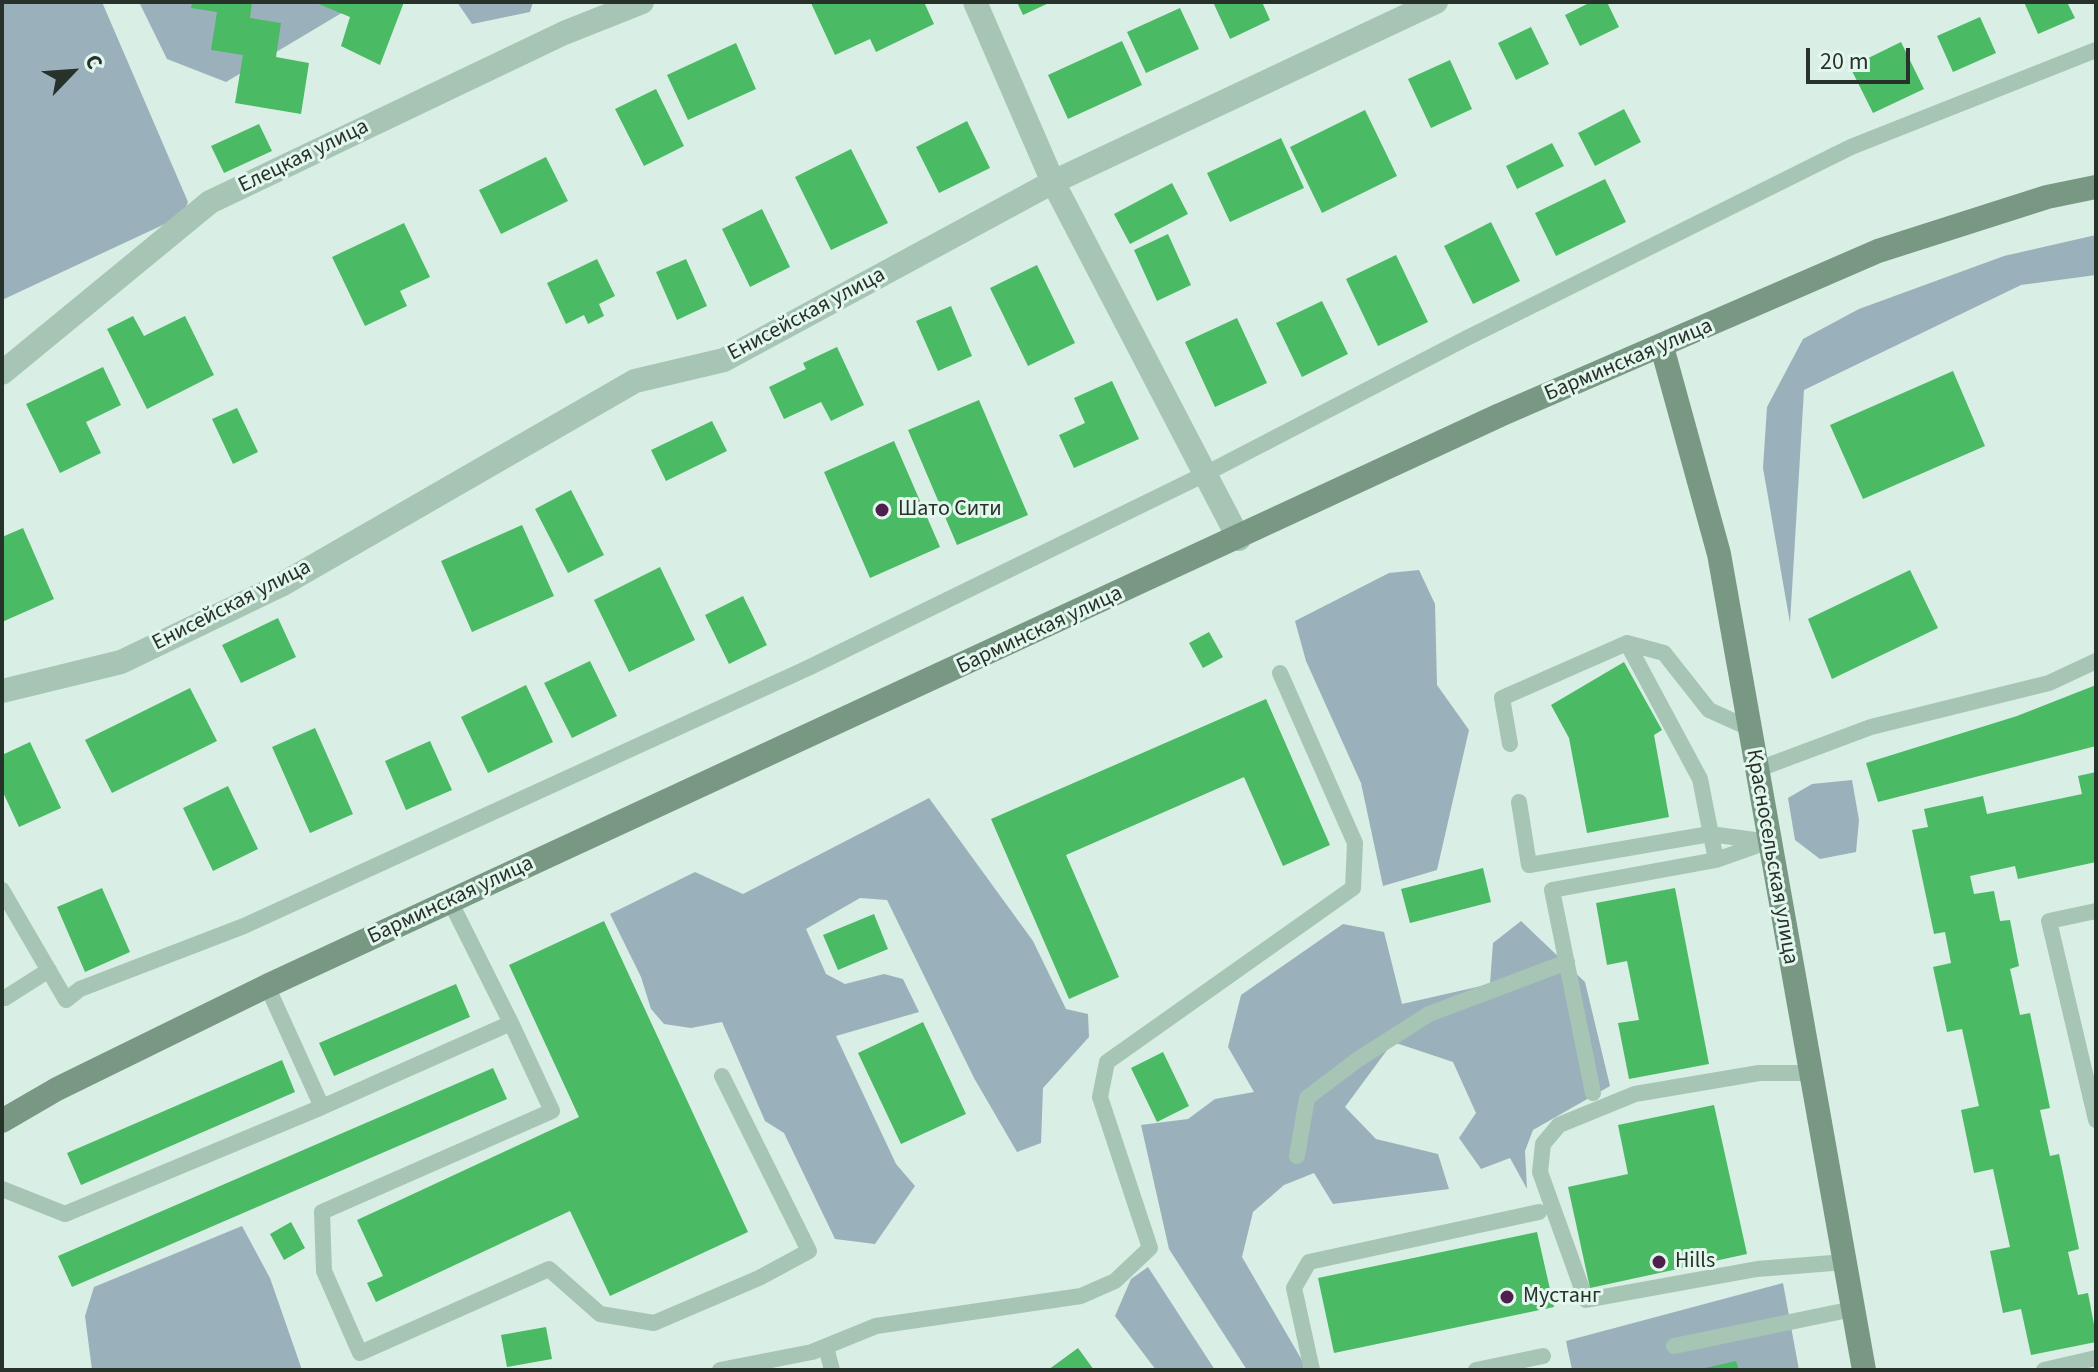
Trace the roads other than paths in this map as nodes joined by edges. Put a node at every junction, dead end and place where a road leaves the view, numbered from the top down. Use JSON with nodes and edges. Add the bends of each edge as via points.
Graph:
{"nodes":[{"id":1,"x":642,"y":2,"type":"edge"},
{"id":2,"x":975,"y":2,"type":"edge"},
{"id":3,"x":1436,"y":2,"type":"edge"},
{"id":4,"x":2096,"y":50,"type":"edge"},
{"id":5,"x":1053,"y":182,"type":"junction"},
{"id":6,"x":2096,"y":187,"type":"edge"},
{"id":7,"x":1662,"y":347,"type":"junction"},
{"id":8,"x":2,"y":373,"type":"edge"},
{"id":9,"x":1207,"y":473,"type":"junction"},
{"id":10,"x":1239,"y":539,"type":"junction"},
{"id":11,"x":1627,"y":643,"type":"junction"},
{"id":12,"x":2096,"y":661,"type":"edge"},
{"id":13,"x":1280,"y":673,"type":"dead end"},
{"id":14,"x":2,"y":691,"type":"edge"},
{"id":15,"x":1749,"y":728,"type":"junction"},
{"id":16,"x":1510,"y":744,"type":"dead end"},
{"id":17,"x":1756,"y":770,"type":"junction"},
{"id":18,"x":1519,"y":802,"type":"dead end"},
{"id":19,"x":1710,"y":834,"type":"junction"},
{"id":20,"x":1767,"y":842,"type":"junction"},
{"id":21,"x":1716,"y":860,"type":"junction"},
{"id":22,"x":2,"y":890,"type":"edge"},
{"id":23,"x":450,"y":901,"type":"junction"},
{"id":24,"x":2096,"y":911,"type":"edge"},
{"id":25,"x":1567,"y":962,"type":"junction"},
{"id":26,"x":49,"y":970,"type":"junction"},
{"id":27,"x":267,"y":986,"type":"junction"},
{"id":28,"x":3,"y":996,"type":"edge"},
{"id":29,"x":511,"y":1023,"type":"junction"},
{"id":30,"x":1808,"y":1073,"type":"junction"},
{"id":31,"x":722,"y":1076,"type":"dead end"},
{"id":32,"x":1593,"y":1093,"type":"dead end"},
{"id":33,"x":322,"y":1107,"type":"junction"},
{"id":34,"x":2096,"y":1120,"type":"edge"},
{"id":35,"x":2,"y":1121,"type":"edge"},
{"id":36,"x":1297,"y":1156,"type":"dead end"},
{"id":37,"x":2,"y":1189,"type":"edge"},
{"id":38,"x":1539,"y":1212,"type":"dead end"},
{"id":39,"x":1845,"y":1262,"type":"junction"},
{"id":40,"x":1853,"y":1309,"type":"junction"},
{"id":41,"x":1674,"y":1346,"type":"dead end"},
{"id":42,"x":826,"y":1347,"type":"junction"},
{"id":43,"x":1543,"y":1356,"type":"dead end"},
{"id":44,"x":2096,"y":1358,"type":"edge"},
{"id":45,"x":720,"y":1370,"type":"edge"},
{"id":46,"x":832,"y":1370,"type":"edge"},
{"id":47,"x":1312,"y":1370,"type":"edge"},
{"id":48,"x":1476,"y":1370,"type":"edge"},
{"id":49,"x":1864,"y":1370,"type":"edge"},
{"id":50,"x":2044,"y":1370,"type":"edge"}],
"edges":[{"from":1,"to":8,"type":"street","name":"Елецкая улица","via":[[564,33],[210,202]]},
{"from":2,"to":5,"type":"street"},
{"from":3,"to":5,"type":"street","name":"Енисейская улица"},
{"from":4,"to":9,"type":"lane","via":[[1851,147]]},
{"from":5,"to":9,"type":"street"},
{"from":5,"to":14,"type":"street","name":"Енисейская улица","via":[[724,360],[635,381],[267,591],[121,662]]},
{"from":6,"to":7,"type":"main road","name":"Барминская улица","via":[[2047,197],[1878,251]]},
{"from":7,"to":10,"type":"main road","name":"Барминская улица","via":[[1500,415]]},
{"from":7,"to":15,"type":"main road","name":"Красносельская улица","via":[[1719,554]]},
{"from":9,"to":10,"type":"street"},
{"from":9,"to":26,"type":"lane","via":[[808,668],[244,926],[80,989],[66,1000]]},
{"from":10,"to":23,"type":"main road","name":"Барминская улица"},
{"from":11,"to":15,"type":"lane","via":[[1664,653],[1709,710]]},
{"from":11,"to":16,"type":"lane","via":[[1502,698]]},
{"from":11,"to":19,"type":"lane","via":[[1700,779]]},
{"from":12,"to":17,"type":"lane","via":[[2049,683],[1871,727]]},
{"from":13,"to":42,"type":"lane","via":[[1355,843],[1353,888],[1107,1062],[1100,1097],[1150,1248],[1115,1281],[1081,1296],[876,1326]]},
{"from":15,"to":17,"type":"main road","name":"Красносельская улица"},
{"from":17,"to":20,"type":"main road","name":"Красносельская улица"},
{"from":18,"to":19,"type":"lane","via":[[1529,865]]},
{"from":19,"to":20,"type":"lane"},
{"from":19,"to":21,"type":"lane"},
{"from":20,"to":21,"type":"lane"},
{"from":20,"to":30,"type":"main road","name":"Красносельская улица"},
{"from":21,"to":25,"type":"lane","via":[[1552,890]]},
{"from":22,"to":26,"type":"lane"},
{"from":23,"to":27,"type":"main road","name":"Барминская улица"},
{"from":23,"to":29,"type":"lane"},
{"from":24,"to":34,"type":"lane","via":[[2049,921]]},
{"from":25,"to":32,"type":"lane"},
{"from":25,"to":36,"type":"lane","via":[[1429,1014],[1357,1060],[1307,1098]]},
{"from":26,"to":28,"type":"lane"},
{"from":27,"to":33,"type":"lane"},
{"from":27,"to":35,"type":"main road","name":"Барминская улица"},
{"from":29,"to":31,"type":"lane","via":[[552,1111],[322,1212],[324,1271],[360,1353],[549,1269],[600,1314],[654,1323],[809,1251]]},
{"from":29,"to":33,"type":"lane"},
{"from":30,"to":39,"type":"main road","name":"Красносельская улица"},
{"from":30,"to":39,"type":"lane","via":[[1759,1073],[1635,1094],[1559,1125],[1543,1144],[1540,1172],[1586,1300],[1795,1263]]},
{"from":33,"to":37,"type":"lane","via":[[65,1214]]},
{"from":38,"to":47,"type":"lane","via":[[1309,1262],[1294,1288]]},
{"from":39,"to":40,"type":"main road","name":"Красносельская улица"},
{"from":40,"to":41,"type":"lane"},
{"from":40,"to":49,"type":"main road","name":"Красносельская улица"},
{"from":42,"to":45,"type":"lane"},
{"from":42,"to":46,"type":"lane"},
{"from":43,"to":48,"type":"lane"},
{"from":44,"to":50,"type":"lane"}]}
